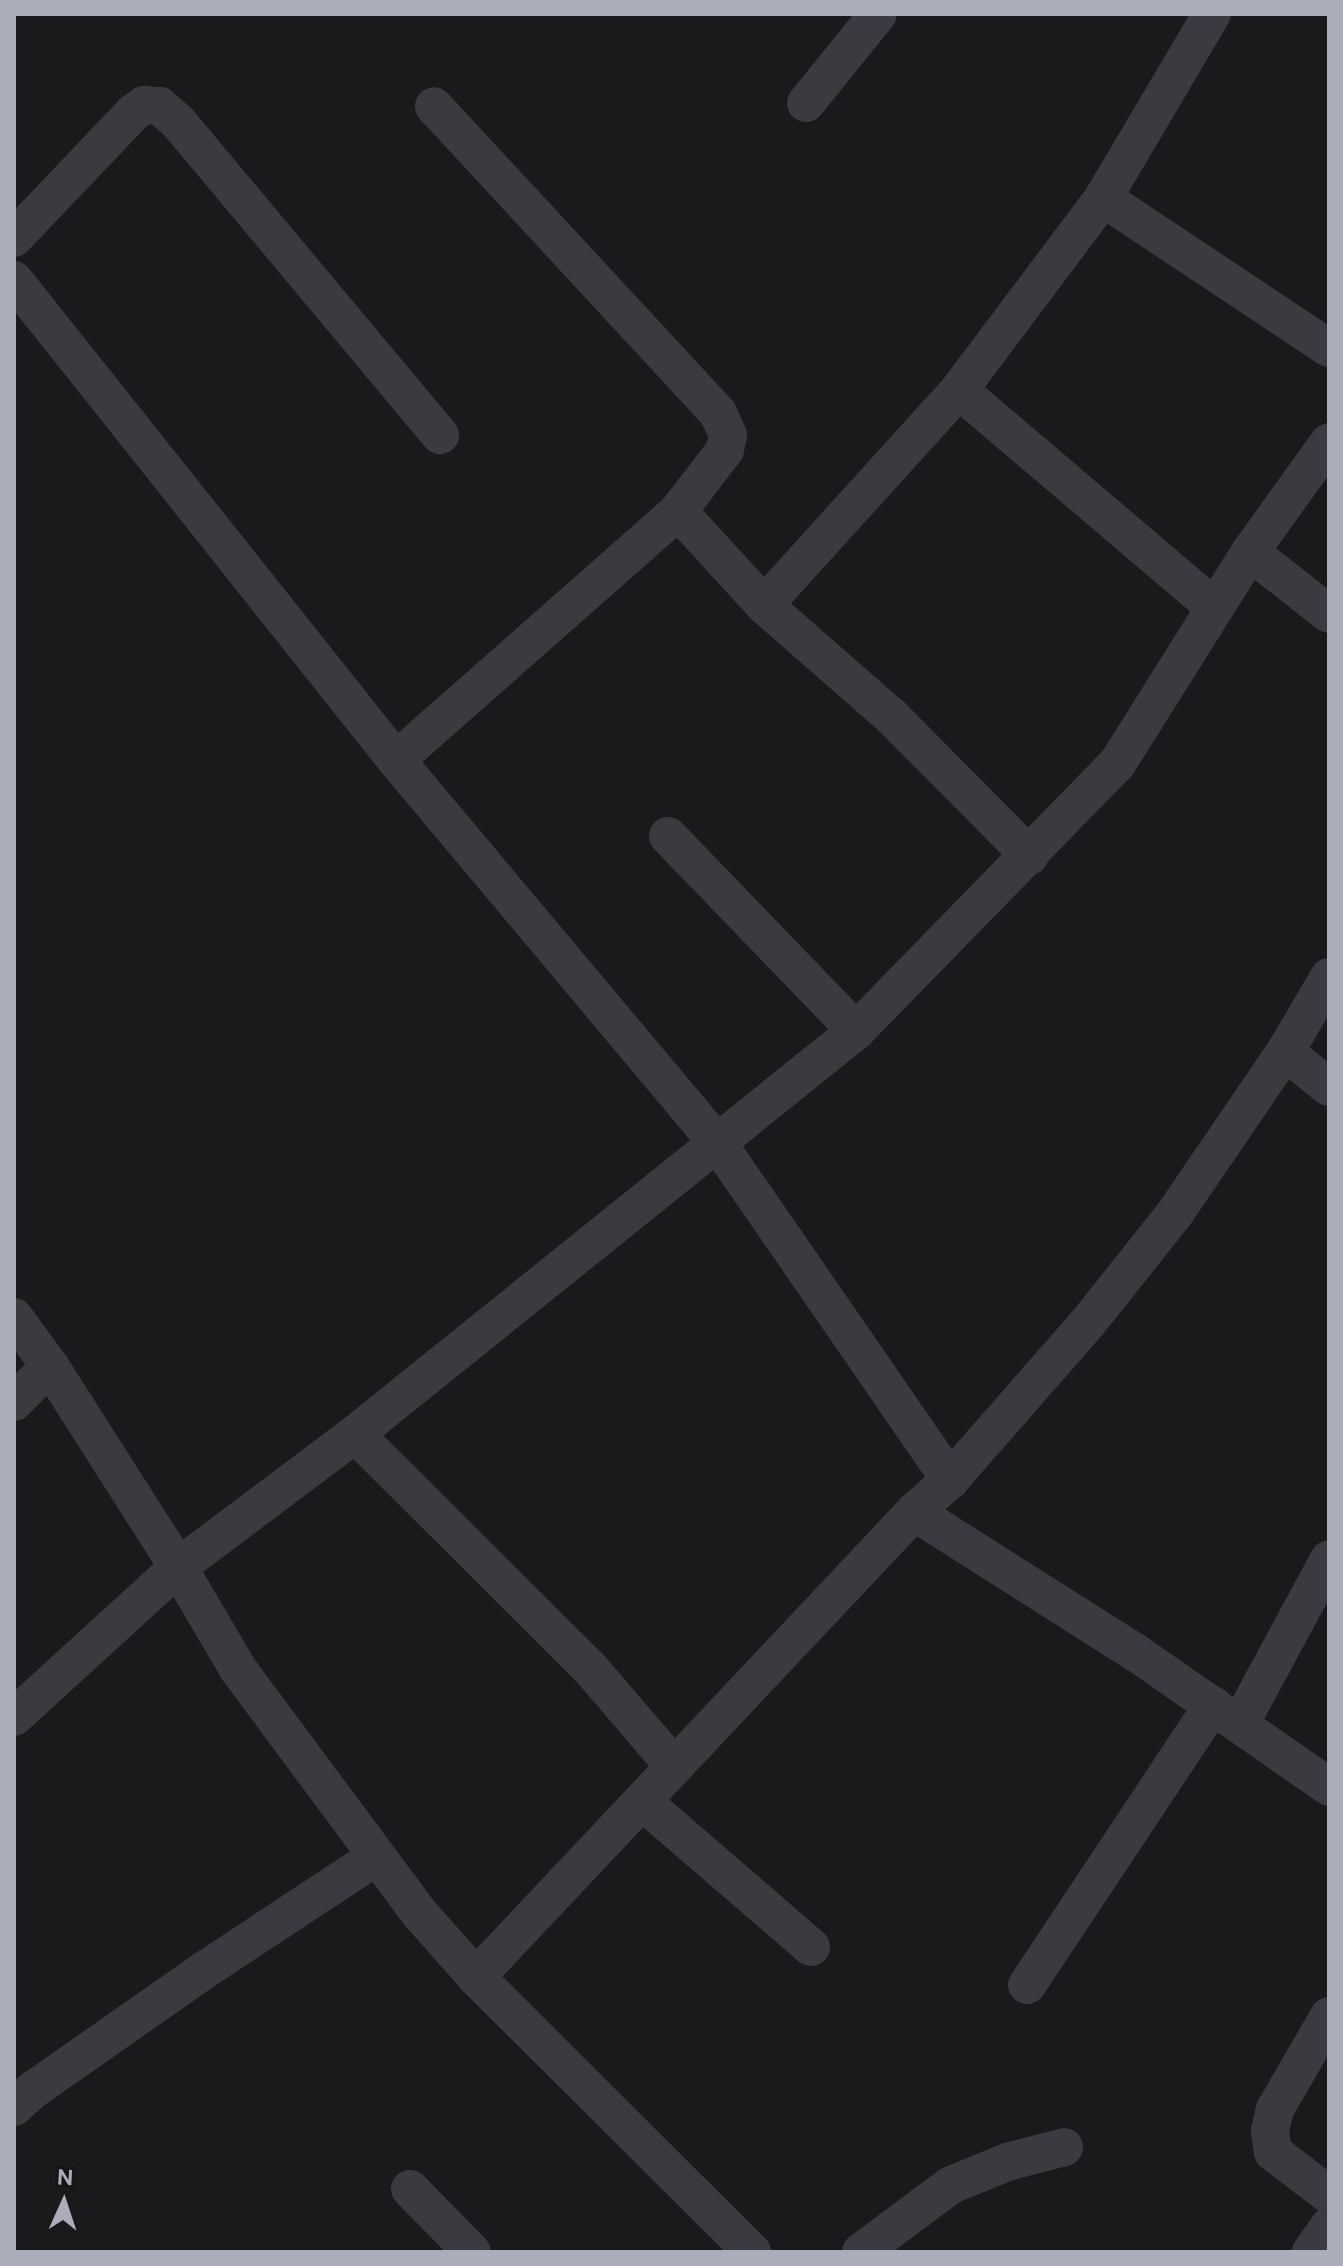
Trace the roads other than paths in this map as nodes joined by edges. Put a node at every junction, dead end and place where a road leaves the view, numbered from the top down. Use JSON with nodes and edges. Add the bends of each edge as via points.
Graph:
{"nodes":[{"id":1,"x":878,"y":14,"type":"edge"},
{"id":2,"x":1212,"y":14,"type":"edge"},
{"id":3,"x":806,"y":103,"type":"dead end"},
{"id":4,"x":434,"y":106,"type":"dead end"},
{"id":5,"x":1103,"y":198,"type":"junction"},
{"id":6,"x":14,"y":238,"type":"edge"},
{"id":7,"x":14,"y":280,"type":"edge"},
{"id":8,"x":1329,"y":348,"type":"edge"},
{"id":9,"x":959,"y":390,"type":"junction"},
{"id":10,"x":440,"y":435,"type":"dead end"},
{"id":11,"x":1329,"y":442,"type":"edge"},
{"id":12,"x":678,"y":511,"type":"junction"},
{"id":13,"x":1250,"y":552,"type":"junction"},
{"id":14,"x":764,"y":605,"type":"junction"},
{"id":15,"x":1214,"y":607,"type":"junction"},
{"id":16,"x":1329,"y":614,"type":"edge"},
{"id":17,"x":396,"y":760,"type":"junction"},
{"id":18,"x":668,"y":836,"type":"dead end"},
{"id":19,"x":1030,"y":856,"type":"junction"},
{"id":20,"x":1329,"y":977,"type":"edge"},
{"id":21,"x":856,"y":1031,"type":"junction"},
{"id":22,"x":1285,"y":1052,"type":"junction"},
{"id":23,"x":1329,"y":1087,"type":"edge"},
{"id":24,"x":717,"y":1142,"type":"junction"},
{"id":25,"x":14,"y":1317,"type":"edge"},
{"id":26,"x":50,"y":1366,"type":"junction"},
{"id":27,"x":14,"y":1402,"type":"edge"},
{"id":28,"x":355,"y":1434,"type":"junction"},
{"id":29,"x":950,"y":1480,"type":"junction"},
{"id":30,"x":914,"y":1512,"type":"junction"},
{"id":31,"x":1329,"y":1559,"type":"edge"},
{"id":32,"x":178,"y":1567,"type":"junction"},
{"id":33,"x":1227,"y":1714,"type":"junction"},
{"id":34,"x":14,"y":1717,"type":"edge"},
{"id":35,"x":673,"y":1765,"type":"junction"},
{"id":36,"x":1329,"y":1787,"type":"edge"},
{"id":37,"x":643,"y":1802,"type":"junction"},
{"id":38,"x":376,"y":1857,"type":"junction"},
{"id":39,"x":811,"y":1947,"type":"dead end"},
{"id":40,"x":476,"y":1977,"type":"junction"},
{"id":41,"x":1027,"y":1985,"type":"dead end"},
{"id":42,"x":1329,"y":2016,"type":"edge"},
{"id":43,"x":14,"y":2107,"type":"edge"},
{"id":44,"x":1064,"y":2147,"type":"dead end"},
{"id":45,"x":410,"y":2189,"type":"dead end"},
{"id":46,"x":1329,"y":2195,"type":"edge"},
{"id":47,"x":1329,"y":2226,"type":"edge"},
{"id":48,"x":472,"y":2252,"type":"edge"},
{"id":49,"x":752,"y":2252,"type":"edge"},
{"id":50,"x":861,"y":2252,"type":"edge"},
{"id":51,"x":1311,"y":2252,"type":"edge"}],
"edges":[{"from":1,"to":3,"type":"street"},
{"from":2,"to":5,"type":"street"},
{"from":4,"to":12,"type":"street","via":[[724,422],[725,450]]},
{"from":5,"to":8,"type":"street"},
{"from":5,"to":9,"type":"street"},
{"from":6,"to":10,"type":"street","via":[[133,113],[144,105],[160,106]]},
{"from":7,"to":17,"type":"street"},
{"from":9,"to":14,"type":"street"},
{"from":9,"to":15,"type":"street"},
{"from":11,"to":13,"type":"street"},
{"from":12,"to":14,"type":"street"},
{"from":12,"to":17,"type":"street"},
{"from":13,"to":15,"type":"street"},
{"from":13,"to":16,"type":"street"},
{"from":14,"to":19,"type":"street","via":[[891,716]]},
{"from":15,"to":19,"type":"street","via":[[1117,764]]},
{"from":17,"to":24,"type":"street"},
{"from":18,"to":21,"type":"street"},
{"from":19,"to":21,"type":"street"},
{"from":20,"to":22,"type":"street"},
{"from":21,"to":24,"type":"street"},
{"from":22,"to":23,"type":"street"},
{"from":22,"to":29,"type":"street","via":[[1175,1213]]},
{"from":24,"to":28,"type":"street"},
{"from":24,"to":29,"type":"street"},
{"from":25,"to":26,"type":"street"},
{"from":26,"to":27,"type":"street"},
{"from":26,"to":32,"type":"street"},
{"from":28,"to":32,"type":"street"},
{"from":28,"to":35,"type":"street","via":[[589,1667]]},
{"from":29,"to":30,"type":"street"},
{"from":30,"to":33,"type":"street"},
{"from":30,"to":35,"type":"street"},
{"from":31,"to":33,"type":"street"},
{"from":32,"to":34,"type":"street"},
{"from":32,"to":38,"type":"street","via":[[238,1669]]},
{"from":33,"to":36,"type":"street"},
{"from":33,"to":41,"type":"street"},
{"from":35,"to":37,"type":"street"},
{"from":37,"to":39,"type":"street"},
{"from":37,"to":40,"type":"street"},
{"from":38,"to":40,"type":"street"},
{"from":38,"to":43,"type":"street","via":[[206,1969]]},
{"from":40,"to":49,"type":"street"},
{"from":42,"to":46,"type":"street","via":[[1275,2109],[1270,2131],[1273,2152]]},
{"from":44,"to":50,"type":"street","via":[[951,2185]]},
{"from":45,"to":48,"type":"street"},
{"from":47,"to":51,"type":"street"}]}
